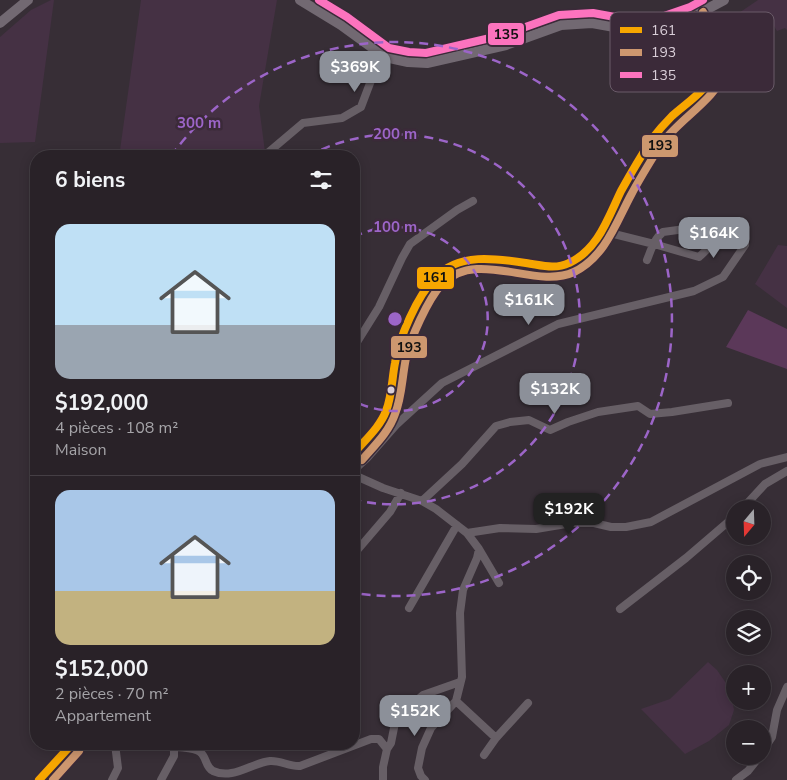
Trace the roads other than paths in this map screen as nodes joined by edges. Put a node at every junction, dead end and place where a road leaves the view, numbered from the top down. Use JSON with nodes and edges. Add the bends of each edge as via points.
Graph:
{"nodes":[{"id":1,"x":28,"y":0,"type":"edge"},
{"id":2,"x":300,"y":0,"type":"edge"},
{"id":3,"x":724,"y":0,"type":"edge"},
{"id":4,"x":702,"y":12,"type":"edge"},
{"id":5,"x":0,"y":23,"type":"edge"},
{"id":6,"x":610,"y":25,"type":"edge"},
{"id":7,"x":385,"y":56,"type":"junction"},
{"id":8,"x":698,"y":92,"type":"edge"},
{"id":9,"x":271,"y":150,"type":"edge"},
{"id":10,"x":472,"y":201,"type":"dead end"},
{"id":11,"x":602,"y":231,"type":"junction"},
{"id":12,"x":654,"y":244,"type":"junction"},
{"id":13,"x":745,"y":245,"type":"dead end"},
{"id":14,"x":648,"y":260,"type":"dead end"},
{"id":15,"x":360,"y":338,"type":"edge"},
{"id":16,"x":728,"y":402,"type":"dead end"},
{"id":17,"x":360,"y":446,"type":"edge"},
{"id":18,"x":787,"y":457,"type":"edge"},
{"id":19,"x":360,"y":464,"type":"edge"},
{"id":20,"x":787,"y":471,"type":"edge"},
{"id":21,"x":360,"y":478,"type":"edge"},
{"id":22,"x":401,"y":493,"type":"junction"},
{"id":23,"x":751,"y":500,"type":"edge"},
{"id":24,"x":422,"y":501,"type":"junction"},
{"id":25,"x":726,"y":524,"type":"edge"},
{"id":26,"x":457,"y":525,"type":"junction"},
{"id":27,"x":467,"y":533,"type":"junction"},
{"id":28,"x":360,"y":547,"type":"edge"},
{"id":29,"x":479,"y":549,"type":"junction"},
{"id":30,"x":499,"y":583,"type":"dead end"},
{"id":31,"x":409,"y":608,"type":"dead end"},
{"id":32,"x":620,"y":609,"type":"dead end"},
{"id":33,"x":460,"y":682,"type":"junction"},
{"id":34,"x":787,"y":687,"type":"edge"},
{"id":35,"x":456,"y":701,"type":"junction"},
{"id":36,"x":528,"y":703,"type":"dead end"},
{"id":37,"x":496,"y":738,"type":"junction"},
{"id":38,"x":771,"y":739,"type":"edge"},
{"id":39,"x":360,"y":743,"type":"edge"},
{"id":40,"x":386,"y":749,"type":"junction"},
{"id":41,"x":66,"y":750,"type":"edge"},
{"id":42,"x":116,"y":750,"type":"edge"},
{"id":43,"x":173,"y":750,"type":"edge"},
{"id":44,"x":194,"y":750,"type":"edge"},
{"id":45,"x":342,"y":750,"type":"edge"},
{"id":46,"x":484,"y":755,"type":"dead end"},
{"id":47,"x":753,"y":765,"type":"edge"},
{"id":48,"x":240,"y":776,"type":"edge"},
{"id":49,"x":38,"y":780,"type":"edge"},
{"id":50,"x":112,"y":780,"type":"edge"},
{"id":51,"x":161,"y":780,"type":"edge"},
{"id":52,"x":383,"y":780,"type":"edge"},
{"id":53,"x":425,"y":780,"type":"edge"},
{"id":54,"x":736,"y":780,"type":"edge"}],
"edges":[{"from":1,"to":5,"type":"main road"},
{"from":2,"to":7,"type":"main road"},
{"from":3,"to":4,"type":"main road"},
{"from":6,"to":7,"type":"main road","via":[[592,22],[561,25],[506,44],[427,63]]},
{"from":7,"to":9,"type":"street","via":[[375,70],[361,107],[342,118],[303,123]]},
{"from":8,"to":11,"type":"street","via":[[672,115],[651,141]]},
{"from":10,"to":15,"type":"street","via":[[410,244],[379,308]]},
{"from":11,"to":12,"type":"street"},
{"from":11,"to":17,"type":"street","via":[[591,248],[579,258],[556,267],[473,259],[442,270],[422,296],[398,347],[386,410]]},
{"from":12,"to":12,"type":"street","via":[[699,257],[711,246],[713,228],[663,232]]},
{"from":12,"to":14,"type":"street"},
{"from":13,"to":19,"type":"street","via":[[723,277],[694,291],[558,324],[442,383],[396,425]]},
{"from":16,"to":24,"type":"street","via":[[650,414],[638,406],[598,412],[550,430],[529,420],[496,426]]},
{"from":18,"to":27,"type":"street","via":[[760,464],[651,522],[618,527],[572,523],[536,529],[500,528]]},
{"from":20,"to":23,"type":"street","via":[[766,484]]},
{"from":21,"to":22,"type":"street"},
{"from":22,"to":24,"type":"street"},
{"from":22,"to":28,"type":"street","via":[[390,512]]},
{"from":24,"to":26,"type":"street"},
{"from":25,"to":32,"type":"street"},
{"from":26,"to":27,"type":"street"},
{"from":26,"to":31,"type":"street"},
{"from":27,"to":29,"type":"street"},
{"from":29,"to":30,"type":"street"},
{"from":29,"to":33,"type":"street","via":[[463,590]]},
{"from":33,"to":35,"type":"street"},
{"from":33,"to":40,"type":"street","via":[[423,694],[408,706],[395,723],[391,743]]},
{"from":34,"to":38,"type":"street","via":[[776,710]]},
{"from":35,"to":37,"type":"street"},
{"from":35,"to":53,"type":"street","via":[[431,728],[422,748],[418,768]]},
{"from":36,"to":37,"type":"street"},
{"from":37,"to":46,"type":"street"},
{"from":39,"to":40,"type":"street","via":[[378,739]]},
{"from":40,"to":52,"type":"street"},
{"from":41,"to":49,"type":"street"},
{"from":42,"to":50,"type":"street","via":[[118,768]]},
{"from":43,"to":51,"type":"street"},
{"from":44,"to":48,"type":"street","via":[[202,753],[213,771]]},
{"from":45,"to":48,"type":"street","via":[[300,766],[268,761]]},
{"from":47,"to":54,"type":"street"}]}
